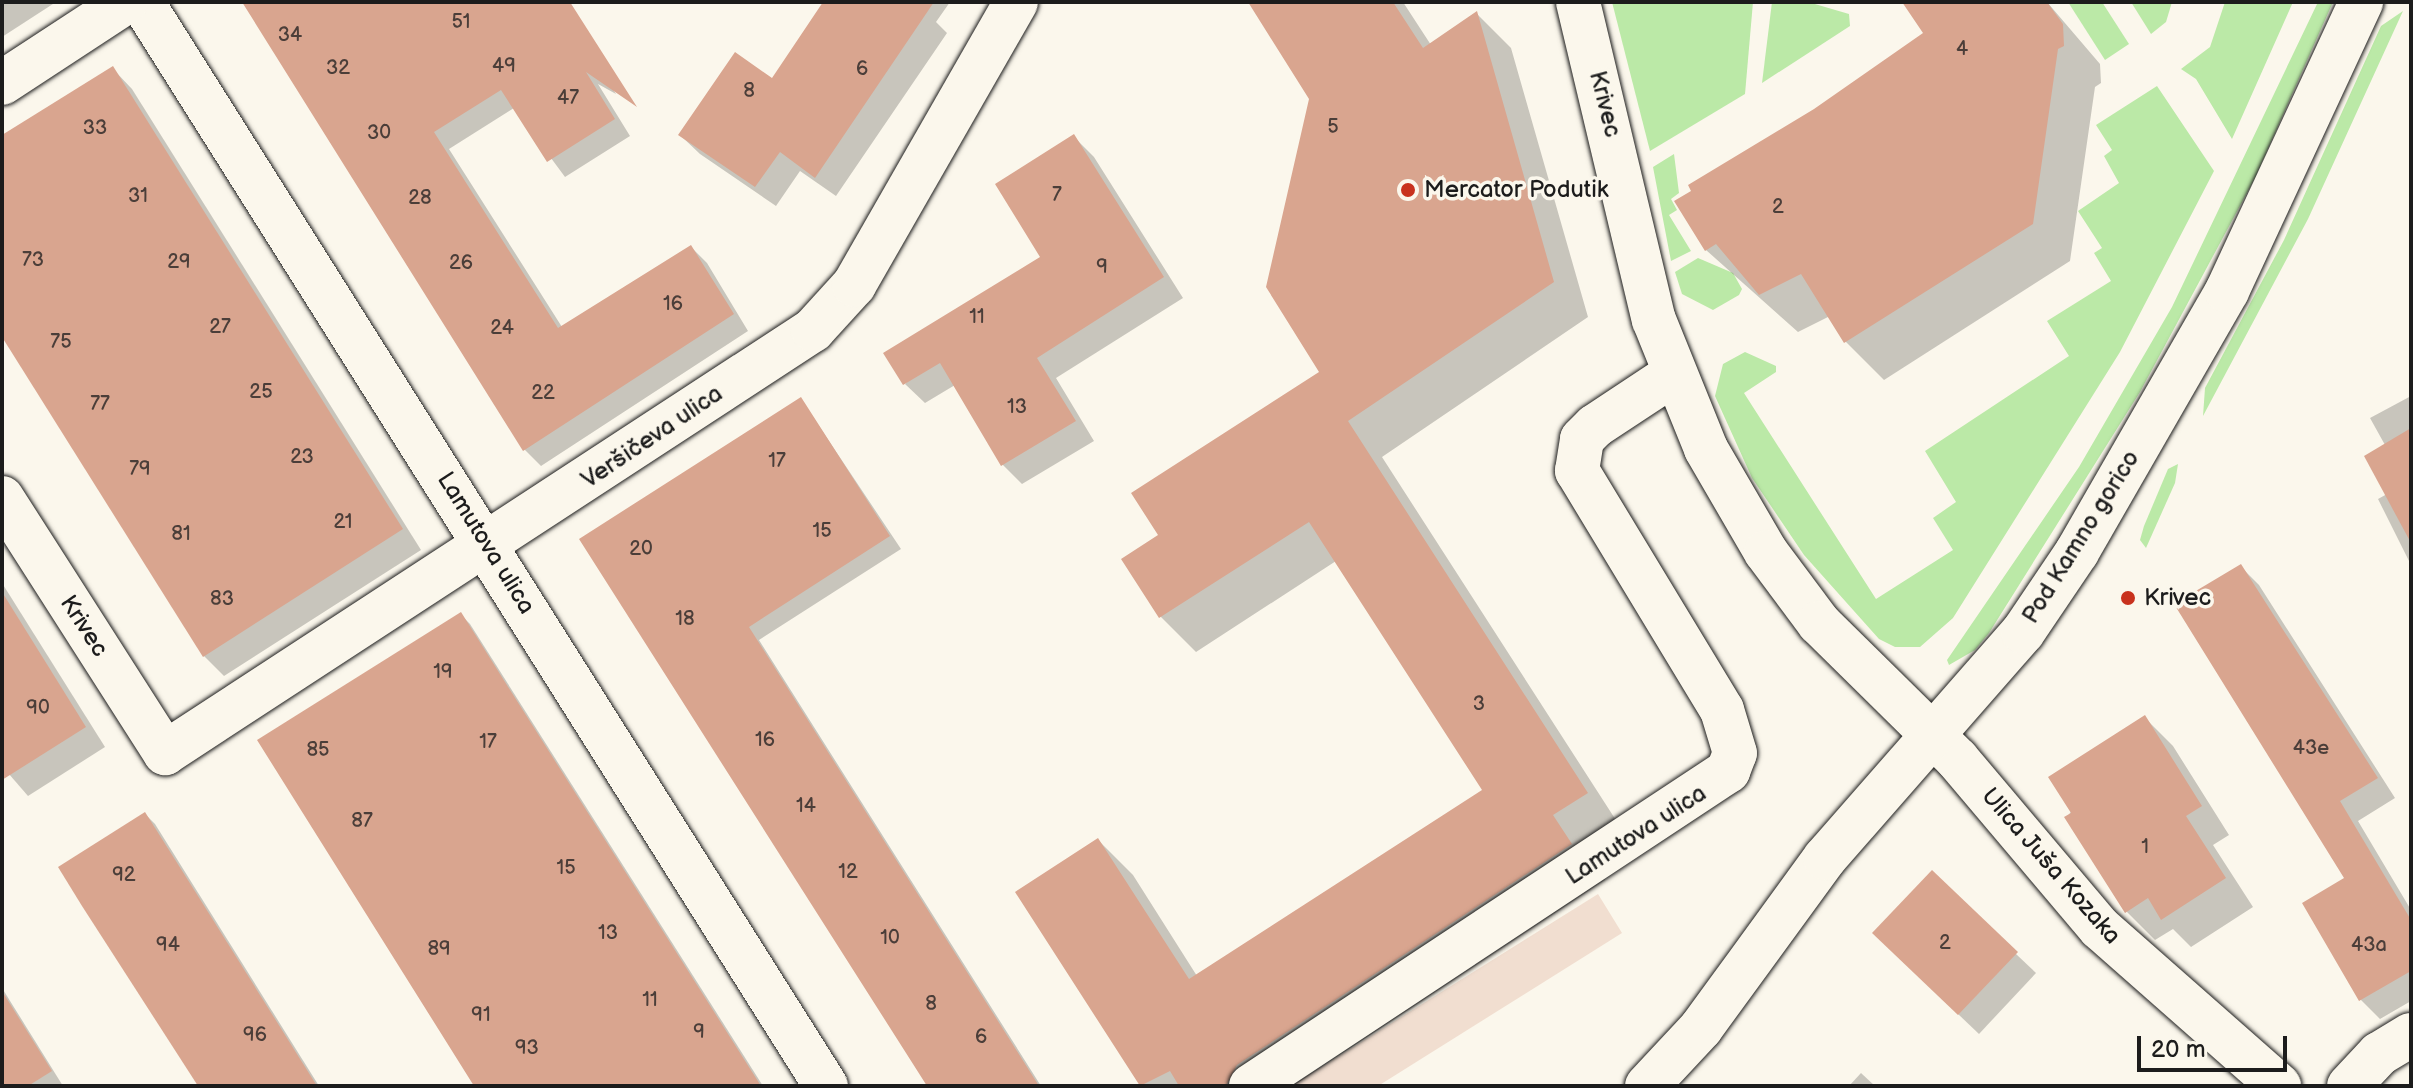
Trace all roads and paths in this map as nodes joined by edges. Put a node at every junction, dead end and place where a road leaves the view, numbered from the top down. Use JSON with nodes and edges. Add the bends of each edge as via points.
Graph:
{"nodes":[{"id":1,"x":126,"y":2,"type":"edge"},
{"id":2,"x":142,"y":2,"type":"edge"},
{"id":3,"x":1016,"y":2,"type":"edge"},
{"id":4,"x":1578,"y":2,"type":"edge"},
{"id":5,"x":2361,"y":2,"type":"edge"},
{"id":6,"x":2,"y":83,"type":"edge"},
{"id":7,"x":1674,"y":374,"type":"junction"},
{"id":8,"x":2,"y":498,"type":"edge"},
{"id":9,"x":488,"y":546,"type":"junction"},
{"id":10,"x":1933,"y":738,"type":"junction"},
{"id":11,"x":165,"y":753,"type":"joint"},
{"id":12,"x":2411,"y":1035,"type":"edge"},
{"id":13,"x":826,"y":1086,"type":"edge"},
{"id":14,"x":1251,"y":1086,"type":"edge"},
{"id":15,"x":1647,"y":1086,"type":"edge"},
{"id":16,"x":2279,"y":1086,"type":"edge"},
{"id":17,"x":2349,"y":1086,"type":"edge"}],
"edges":[{"from":1,"to":6,"type":"street"},
{"from":2,"to":9,"type":"street","name":"Lamutova ulica"},
{"from":3,"to":9,"type":"street","name":"Veršičeva ulica","via":[[854,285],[813,330]]},
{"from":4,"to":7,"type":"street","name":"Krivec","via":[[1654,320]]},
{"from":5,"to":10,"type":"street","name":"Pod Kamno gorico","via":[[2227,291],[2077,552],[2023,632]]},
{"from":7,"to":10,"type":"street","name":"Krivec","via":[[1706,449],[1766,552],[1819,623]]},
{"from":7,"to":14,"type":"street","name":"Lamutova ulica","via":[[1582,439],[1577,471],[1722,710],[1735,753],[1728,771]]},
{"from":8,"to":11,"type":"street","name":"Krivec"},
{"from":9,"to":11,"type":"street","name":"Veršičeva ulica"},
{"from":9,"to":13,"type":"street","name":"Lamutova ulica"},
{"from":10,"to":15,"type":"street","name":"Pod Kamno gorico","via":[[1825,858],[1701,1028]]},
{"from":10,"to":16,"type":"street","name":"Ulica Juša Kozaka","via":[[1980,785],[2100,928]]},
{"from":12,"to":17,"type":"street","via":[[2379,1054]]}]}
